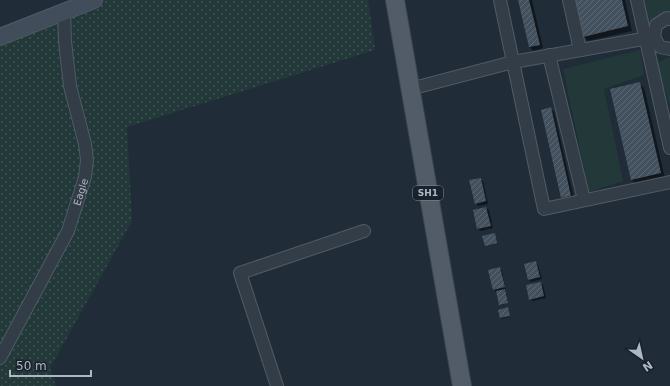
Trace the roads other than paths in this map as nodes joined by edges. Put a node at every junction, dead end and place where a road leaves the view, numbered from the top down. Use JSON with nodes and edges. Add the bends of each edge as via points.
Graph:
{"nodes":[{"id":1,"x":94,"y":0,"type":"edge"},
{"id":2,"x":395,"y":0,"type":"edge"},
{"id":3,"x":500,"y":0,"type":"edge"},
{"id":4,"x":569,"y":0,"type":"edge"},
{"id":5,"x":637,"y":0,"type":"edge"},
{"id":6,"x":71,"y":6,"type":"edge"},
{"id":7,"x":670,"y":19,"type":"edge"},
{"id":8,"x":0,"y":37,"type":"edge"},
{"id":9,"x":650,"y":38,"type":"junction"},
{"id":10,"x":670,"y":49,"type":"edge"},
{"id":11,"x":580,"y":50,"type":"junction"},
{"id":12,"x":549,"y":55,"type":"junction"},
{"id":13,"x":513,"y":62,"type":"junction"},
{"id":14,"x":410,"y":89,"type":"junction"},
{"id":15,"x":670,"y":148,"type":"edge"},
{"id":16,"x":670,"y":182,"type":"edge"},
{"id":17,"x":584,"y":200,"type":"junction"},
{"id":18,"x":364,"y":231,"type":"dead end"},
{"id":19,"x":0,"y":358,"type":"edge"},
{"id":20,"x":277,"y":386,"type":"edge"},
{"id":21,"x":462,"y":386,"type":"edge"}],
"edges":[{"from":1,"to":6,"type":"main road"},
{"from":2,"to":14,"type":"main road","number":"SH1"},
{"from":3,"to":13,"type":"street"},
{"from":4,"to":11,"type":"street"},
{"from":5,"to":9,"type":"street"},
{"from":6,"to":8,"type":"main road"},
{"from":6,"to":19,"type":"street","name":"Eagle","via":[[65,41],[70,86],[85,144],[86,177],[68,231]]},
{"from":7,"to":9,"type":"street","via":[[666,18],[656,25]]},
{"from":9,"to":10,"type":"street","via":[[660,46]]},
{"from":9,"to":11,"type":"street"},
{"from":9,"to":15,"type":"street"},
{"from":11,"to":12,"type":"street"},
{"from":12,"to":13,"type":"street"},
{"from":12,"to":17,"type":"street"},
{"from":13,"to":14,"type":"street"},
{"from":13,"to":17,"type":"street","via":[[544,209]]},
{"from":14,"to":21,"type":"main road","number":"SH1"},
{"from":16,"to":17,"type":"street"},
{"from":18,"to":20,"type":"street","via":[[240,273]]}]}
